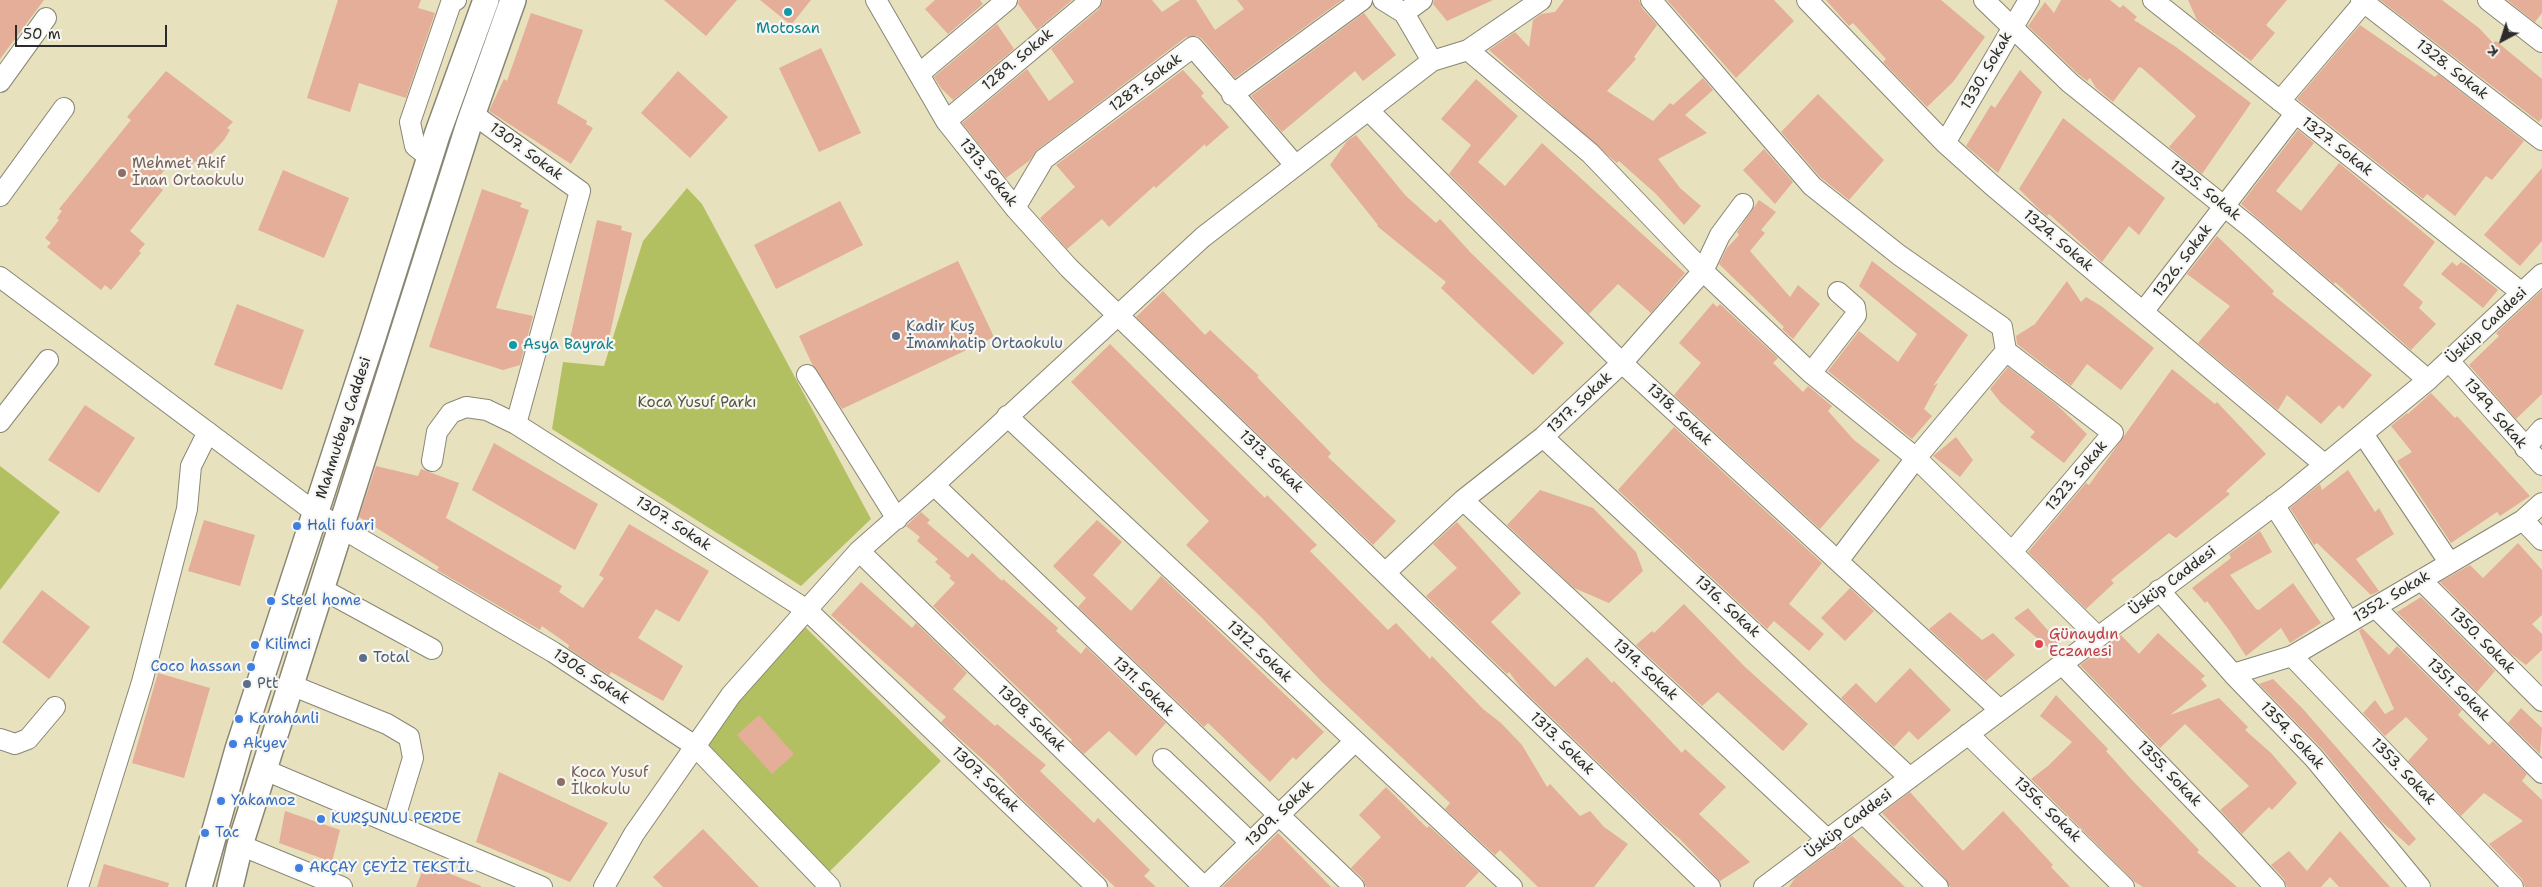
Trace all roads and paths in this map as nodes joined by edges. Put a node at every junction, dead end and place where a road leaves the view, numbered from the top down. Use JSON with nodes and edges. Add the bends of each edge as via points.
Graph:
{"nodes":[{"id":1,"x":456,"y":0,"type":"edge"},
{"id":2,"x":486,"y":0,"type":"edge"},
{"id":3,"x":513,"y":0,"type":"edge"},
{"id":4,"x":876,"y":0,"type":"edge"},
{"id":5,"x":1007,"y":0,"type":"edge"},
{"id":6,"x":1091,"y":0,"type":"edge"},
{"id":7,"x":1362,"y":0,"type":"edge"},
{"id":8,"x":1383,"y":0,"type":"edge"},
{"id":9,"x":1422,"y":0,"type":"edge"},
{"id":10,"x":1541,"y":0,"type":"edge"},
{"id":11,"x":1651,"y":0,"type":"edge"},
{"id":12,"x":1807,"y":0,"type":"edge"},
{"id":13,"x":1984,"y":0,"type":"edge"},
{"id":14,"x":2029,"y":0,"type":"edge"},
{"id":15,"x":2153,"y":0,"type":"edge"},
{"id":16,"x":2488,"y":0,"type":"edge"},
{"id":17,"x":2362,"y":1,"type":"edge"},
{"id":18,"x":1404,"y":13,"type":"junction"},
{"id":19,"x":46,"y":18,"type":"dead end"},
{"id":20,"x":2012,"y":29,"type":"junction"},
{"id":21,"x":2542,"y":42,"type":"edge"},
{"id":22,"x":1468,"y":50,"type":"junction"},
{"id":23,"x":1432,"y":61,"type":"junction"},
{"id":24,"x":919,"y":74,"type":"junction"},
{"id":25,"x":0,"y":82,"type":"edge"},
{"id":26,"x":1232,"y":95,"type":"junction"},
{"id":27,"x":64,"y":108,"type":"dead end"},
{"id":28,"x":2287,"y":108,"type":"junction"},
{"id":29,"x":1368,"y":110,"type":"junction"},
{"id":30,"x":473,"y":114,"type":"junction"},
{"id":31,"x":946,"y":121,"type":"junction"},
{"id":32,"x":2542,"y":140,"type":"edge"},
{"id":33,"x":1945,"y":142,"type":"junction"},
{"id":34,"x":430,"y":158,"type":"junction"},
{"id":35,"x":1295,"y":164,"type":"junction"},
{"id":36,"x":0,"y":196,"type":"edge"},
{"id":37,"x":1743,"y":204,"type":"dead end"},
{"id":38,"x":2224,"y":206,"type":"junction"},
{"id":39,"x":1015,"y":208,"type":"junction"},
{"id":40,"x":1703,"y":271,"type":"junction"},
{"id":41,"x":2542,"y":274,"type":"edge"},
{"id":42,"x":0,"y":277,"type":"edge"},
{"id":43,"x":1838,"y":292,"type":"dead end"},
{"id":44,"x":2522,"y":293,"type":"junction"},
{"id":45,"x":2143,"y":312,"type":"junction"},
{"id":46,"x":1117,"y":314,"type":"junction"},
{"id":47,"x":2006,"y":351,"type":"junction"},
{"id":48,"x":48,"y":360,"type":"dead end"},
{"id":49,"x":2449,"y":361,"type":"junction"},
{"id":50,"x":1622,"y":363,"type":"junction"},
{"id":51,"x":1811,"y":373,"type":"junction"},
{"id":52,"x":807,"y":375,"type":"dead end"},
{"id":53,"x":2428,"y":380,"type":"junction"},
{"id":54,"x":1007,"y":416,"type":"junction"},
{"id":55,"x":0,"y":422,"type":"edge"},
{"id":56,"x":516,"y":424,"type":"junction"},
{"id":57,"x":2542,"y":429,"type":"edge"},
{"id":58,"x":208,"y":432,"type":"junction"},
{"id":59,"x":2363,"y":434,"type":"junction"},
{"id":60,"x":1543,"y":437,"type":"junction"},
{"id":61,"x":2525,"y":448,"type":"junction"},
{"id":62,"x":1916,"y":458,"type":"junction"},
{"id":63,"x":432,"y":461,"type":"dead end"},
{"id":64,"x":2325,"y":465,"type":"junction"},
{"id":65,"x":2542,"y":465,"type":"edge"},
{"id":66,"x":934,"y":485,"type":"junction"},
{"id":67,"x":1463,"y":500,"type":"junction"},
{"id":68,"x":2542,"y":503,"type":"edge"},
{"id":69,"x":2274,"y":506,"type":"junction"},
{"id":70,"x":316,"y":513,"type":"junction"},
{"id":71,"x":897,"y":519,"type":"junction"},
{"id":72,"x":2523,"y":520,"type":"junction"},
{"id":73,"x":341,"y":526,"type":"junction"},
{"id":74,"x":2542,"y":540,"type":"edge"},
{"id":75,"x":859,"y":551,"type":"junction"},
{"id":76,"x":2012,"y":552,"type":"junction"},
{"id":77,"x":1838,"y":561,"type":"junction"},
{"id":78,"x":2449,"y":562,"type":"junction"},
{"id":79,"x":1385,"y":573,"type":"junction"},
{"id":80,"x":2422,"y":580,"type":"junction"},
{"id":81,"x":322,"y":590,"type":"junction"},
{"id":82,"x":2159,"y":590,"type":"junction"},
{"id":83,"x":2375,"y":607,"type":"junction"},
{"id":84,"x":807,"y":610,"type":"junction"},
{"id":85,"x":2349,"y":622,"type":"junction"},
{"id":86,"x":2098,"y":636,"type":"junction"},
{"id":87,"x":432,"y":650,"type":"dead end"},
{"id":88,"x":2292,"y":656,"type":"junction"},
{"id":89,"x":2062,"y":664,"type":"junction"},
{"id":90,"x":2233,"y":674,"type":"junction"},
{"id":91,"x":291,"y":684,"type":"junction"},
{"id":92,"x":2542,"y":701,"type":"edge"},
{"id":93,"x":55,"y":707,"type":"dead end"},
{"id":94,"x":2000,"y":710,"type":"junction"},
{"id":95,"x":1968,"y":734,"type":"junction"},
{"id":96,"x":0,"y":739,"type":"edge"},
{"id":97,"x":1355,"y":741,"type":"junction"},
{"id":98,"x":695,"y":746,"type":"junction"},
{"id":99,"x":1164,"y":760,"type":"dead end"},
{"id":100,"x":264,"y":770,"type":"junction"},
{"id":101,"x":2542,"y":773,"type":"edge"},
{"id":102,"x":1910,"y":778,"type":"junction"},
{"id":103,"x":1863,"y":813,"type":"junction"},
{"id":104,"x":1278,"y":816,"type":"junction"},
{"id":105,"x":393,"y":824,"type":"junction"},
{"id":106,"x":1828,"y":840,"type":"junction"},
{"id":107,"x":1251,"y":843,"type":"junction"},
{"id":108,"x":240,"y":845,"type":"junction"},
{"id":109,"x":1766,"y":886,"type":"edge"},
{"id":110,"x":78,"y":887,"type":"edge"},
{"id":111,"x":199,"y":887,"type":"edge"},
{"id":112,"x":230,"y":887,"type":"edge"},
{"id":113,"x":342,"y":887,"type":"edge"},
{"id":114,"x":542,"y":887,"type":"edge"},
{"id":115,"x":604,"y":887,"type":"edge"},
{"id":116,"x":830,"y":887,"type":"edge"},
{"id":117,"x":1097,"y":887,"type":"edge"},
{"id":118,"x":1204,"y":887,"type":"edge"},
{"id":119,"x":1354,"y":887,"type":"edge"},
{"id":120,"x":1512,"y":887,"type":"edge"},
{"id":121,"x":1710,"y":887,"type":"edge"},
{"id":122,"x":1938,"y":887,"type":"edge"},
{"id":123,"x":2124,"y":887,"type":"edge"},
{"id":124,"x":2275,"y":887,"type":"edge"},
{"id":125,"x":2420,"y":887,"type":"edge"},
{"id":126,"x":2513,"y":887,"type":"edge"}],
"edges":[{"from":1,"to":34,"type":"street","via":[[451,2],[410,122],[416,146]]},
{"from":2,"to":34,"type":"main road","name":"Mahmutbey Caddesi"},
{"from":3,"to":30,"type":"main road","name":"Mahmutbey Caddesi"},
{"from":4,"to":24,"type":"street","name":"1313. Sokak"},
{"from":5,"to":24,"type":"street"},
{"from":6,"to":31,"type":"street","name":"1289. Sokak"},
{"from":7,"to":26,"type":"street"},
{"from":8,"to":18,"type":"street"},
{"from":9,"to":18,"type":"street"},
{"from":10,"to":22,"type":"street"},
{"from":11,"to":47,"type":"street","via":[[1812,186],[1899,255],[2002,327]]},
{"from":12,"to":33,"type":"street","name":"1324. Sokak"},
{"from":13,"to":20,"type":"street","name":"1325. Sokak"},
{"from":14,"to":20,"type":"street","name":"1330. Sokak"},
{"from":15,"to":28,"type":"street","name":"1327. Sokak"},
{"from":16,"to":21,"type":"street"},
{"from":17,"to":28,"type":"street","name":"1326. Sokak"},
{"from":17,"to":32,"type":"street","name":"1328. Sokak"},
{"from":18,"to":23,"type":"street"},
{"from":19,"to":25,"type":"street"},
{"from":20,"to":33,"type":"street","name":"1330. Sokak"},
{"from":20,"to":38,"type":"street","name":"1325. Sokak","via":[[2070,83]]},
{"from":22,"to":23,"type":"street"},
{"from":22,"to":40,"type":"street","via":[[1590,152]]},
{"from":23,"to":29,"type":"street"},
{"from":24,"to":31,"type":"street","name":"1313. Sokak"},
{"from":26,"to":35,"type":"street","name":"1287. Sokak"},
{"from":26,"to":39,"type":"street","name":"1287. Sokak","via":[[1193,48],[1044,159]]},
{"from":27,"to":36,"type":"street"},
{"from":28,"to":38,"type":"street","name":"1326. Sokak"},
{"from":28,"to":44,"type":"street","name":"1327. Sokak"},
{"from":29,"to":35,"type":"street"},
{"from":29,"to":50,"type":"street","name":"1318. Sokak"},
{"from":30,"to":56,"type":"street","name":"1307. Sokak","via":[[580,190]]},
{"from":30,"to":73,"type":"main road","name":"Mahmutbey Caddesi"},
{"from":31,"to":39,"type":"street","name":"1313. Sokak"},
{"from":33,"to":45,"type":"street","name":"1324. Sokak"},
{"from":34,"to":70,"type":"main road","name":"Mahmutbey Caddesi"},
{"from":35,"to":46,"type":"street","via":[[1203,237]]},
{"from":37,"to":40,"type":"street","name":"1317. Sokak","via":[[1720,235]]},
{"from":38,"to":45,"type":"street","name":"1326. Sokak"},
{"from":38,"to":53,"type":"street","name":"1325. Sokak"},
{"from":39,"to":46,"type":"street","name":"1313. Sokak","via":[[1069,268]]},
{"from":40,"to":50,"type":"street","name":"1317. Sokak"},
{"from":40,"to":51,"type":"street"},
{"from":41,"to":44,"type":"street","name":"Üsküp Caddesi"},
{"from":42,"to":58,"type":"street","name":"1306. Sokak"},
{"from":43,"to":51,"type":"street","via":[[1855,307],[1856,315]]},
{"from":44,"to":49,"type":"street","name":"Üsküp Caddesi"},
{"from":45,"to":64,"type":"street","name":"1324. Sokak"},
{"from":46,"to":54,"type":"street"},
{"from":46,"to":79,"type":"street","name":"1313. Sokak"},
{"from":47,"to":62,"type":"street"},
{"from":47,"to":76,"type":"street","name":"1323. Sokak","via":[[2113,434]]},
{"from":48,"to":55,"type":"street"},
{"from":49,"to":53,"type":"street","name":"Üsküp Caddesi"},
{"from":49,"to":61,"type":"street","name":"1349. Sokak"},
{"from":50,"to":60,"type":"street","name":"1317. Sokak"},
{"from":50,"to":77,"type":"street","name":"1318. Sokak"},
{"from":51,"to":62,"type":"street"},
{"from":52,"to":71,"type":"street"},
{"from":53,"to":59,"type":"street","name":"Üsküp Caddesi"},
{"from":54,"to":66,"type":"street"},
{"from":54,"to":97,"type":"street","name":"1312. Sokak"},
{"from":56,"to":63,"type":"street","via":[[487,410],[466,407],[451,413],[437,432]]},
{"from":56,"to":84,"type":"street","name":"1307. Sokak"},
{"from":57,"to":61,"type":"street"},
{"from":58,"to":70,"type":"street","name":"1306. Sokak"},
{"from":58,"to":110,"type":"street","via":[[191,466],[187,509],[142,682]]},
{"from":59,"to":64,"type":"street","name":"Üsküp Caddesi"},
{"from":59,"to":78,"type":"street"},
{"from":60,"to":67,"type":"street","name":"1317. Sokak"},
{"from":60,"to":102,"type":"street","name":"1316. Sokak"},
{"from":61,"to":65,"type":"street","name":"1349. Sokak"},
{"from":62,"to":76,"type":"street"},
{"from":62,"to":77,"type":"street"},
{"from":64,"to":69,"type":"street","name":"Üsküp Caddesi"},
{"from":66,"to":71,"type":"street"},
{"from":66,"to":104,"type":"street","name":"1311. Sokak"},
{"from":67,"to":79,"type":"street","name":"1317. Sokak"},
{"from":67,"to":106,"type":"street","name":"1314. Sokak"},
{"from":68,"to":72,"type":"street","name":"1352. Sokak"},
{"from":69,"to":82,"type":"street","name":"Üsküp Caddesi"},
{"from":69,"to":85,"type":"street"},
{"from":70,"to":73,"type":"street","name":"1306. Sokak"},
{"from":70,"to":111,"type":"main road","name":"Mahmutbey Caddesi","via":[[238,750]]},
{"from":71,"to":75,"type":"street"},
{"from":72,"to":74,"type":"street"},
{"from":72,"to":78,"type":"street","name":"1352. Sokak"},
{"from":73,"to":81,"type":"main road","name":"Mahmutbey Caddesi"},
{"from":73,"to":98,"type":"street","name":"1306. Sokak","via":[[554,652]]},
{"from":75,"to":84,"type":"street"},
{"from":75,"to":118,"type":"street","name":"1308. Sokak"},
{"from":76,"to":86,"type":"street"},
{"from":77,"to":94,"type":"street","name":"1318. Sokak"},
{"from":78,"to":80,"type":"street","name":"1352. Sokak"},
{"from":79,"to":121,"type":"street","name":"1313. Sokak"},
{"from":80,"to":83,"type":"street","name":"1352. Sokak"},
{"from":80,"to":92,"type":"street","name":"1350. Sokak"},
{"from":81,"to":87,"type":"street"},
{"from":81,"to":91,"type":"main road","name":"Mahmutbey Caddesi"},
{"from":82,"to":86,"type":"street","name":"Üsküp Caddesi"},
{"from":82,"to":90,"type":"street","name":"1354. Sokak"},
{"from":83,"to":85,"type":"street","name":"1352. Sokak"},
{"from":83,"to":101,"type":"street","name":"1351. Sokak"},
{"from":84,"to":98,"type":"street","via":[[731,695]]},
{"from":84,"to":117,"type":"street","name":"1307. Sokak"},
{"from":85,"to":88,"type":"street","name":"1352. Sokak"},
{"from":86,"to":89,"type":"street","name":"Üsküp Caddesi"},
{"from":88,"to":90,"type":"street","name":"1352. Sokak"},
{"from":88,"to":126,"type":"street","name":"1353. Sokak"},
{"from":89,"to":94,"type":"street","name":"Üsküp Caddesi"},
{"from":89,"to":124,"type":"street","name":"1355. Sokak"},
{"from":90,"to":125,"type":"street","name":"1354. Sokak","via":[[2314,758]]},
{"from":91,"to":100,"type":"main road","name":"Mahmutbey Caddesi"},
{"from":91,"to":105,"type":"street","via":[[387,724],[409,737],[414,758]]},
{"from":93,"to":96,"type":"street","via":[[28,739],[15,744]]},
{"from":94,"to":95,"type":"street","name":"Üsküp Caddesi"},
{"from":95,"to":102,"type":"street","name":"Üsküp Caddesi"},
{"from":95,"to":123,"type":"street","name":"1356. Sokak"},
{"from":97,"to":104,"type":"street","name":"1309. Sokak"},
{"from":97,"to":120,"type":"street","name":"1312. Sokak"},
{"from":98,"to":115,"type":"street","via":[[634,834]]},
{"from":98,"to":116,"type":"street","name":"1306. Sokak"},
{"from":99,"to":107,"type":"street"},
{"from":100,"to":105,"type":"street"},
{"from":100,"to":108,"type":"main road","name":"Mahmutbey Caddesi"},
{"from":102,"to":103,"type":"street","name":"Üsküp Caddesi"},
{"from":103,"to":106,"type":"street","name":"Üsküp Caddesi"},
{"from":103,"to":122,"type":"street"},
{"from":104,"to":107,"type":"street","name":"1309. Sokak"},
{"from":104,"to":119,"type":"street","name":"1311. Sokak"},
{"from":105,"to":114,"type":"street"},
{"from":106,"to":109,"type":"street","name":"Üsküp Caddesi"},
{"from":107,"to":118,"type":"street","name":"1309. Sokak"},
{"from":108,"to":112,"type":"main road","name":"Mahmutbey Caddesi"},
{"from":108,"to":113,"type":"street"}]}
